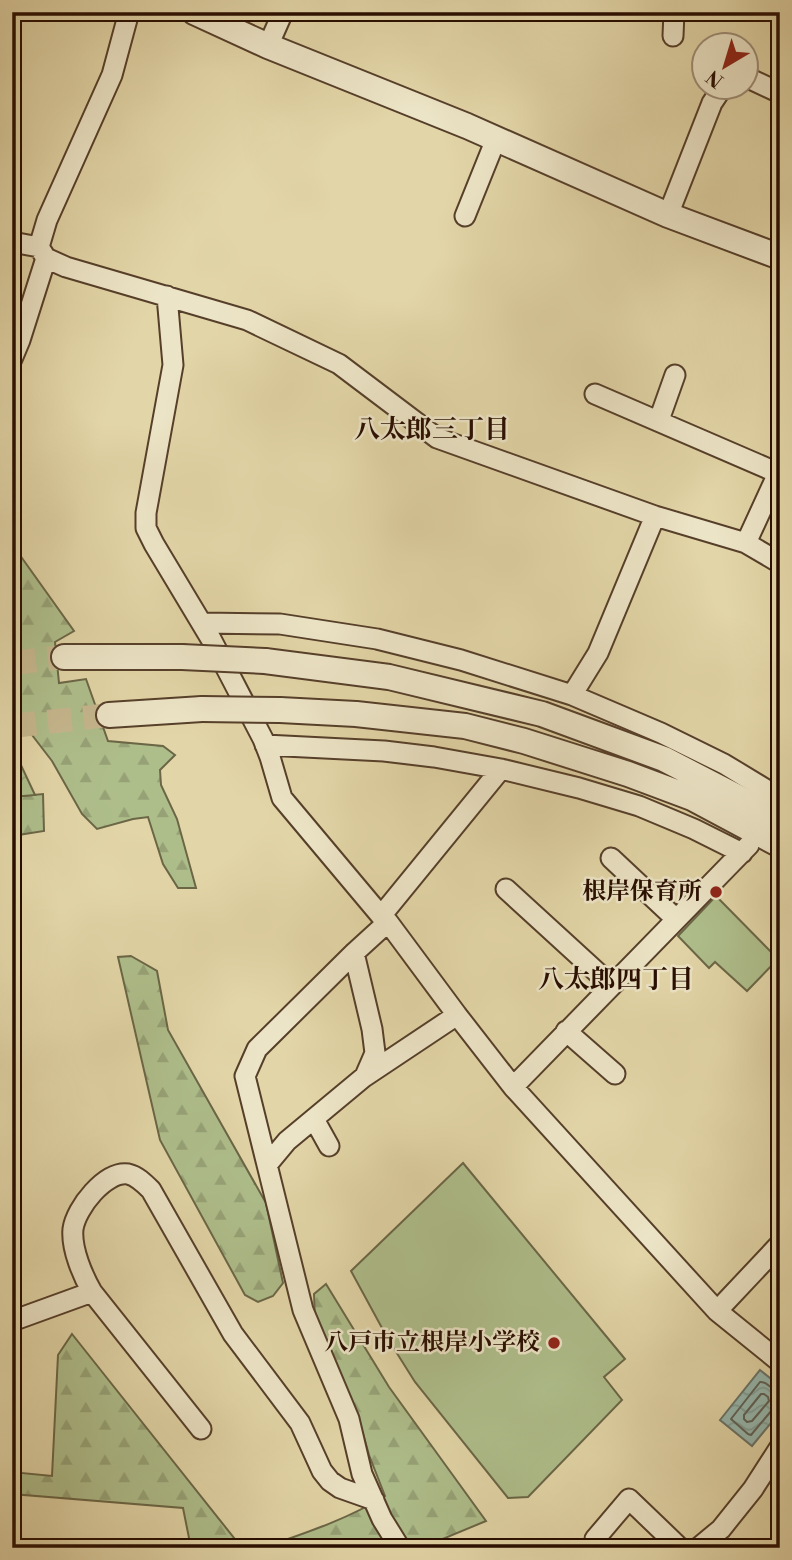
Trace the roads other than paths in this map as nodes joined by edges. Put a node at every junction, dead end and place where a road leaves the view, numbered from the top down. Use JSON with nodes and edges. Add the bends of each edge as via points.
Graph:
{"nodes":[{"id":1,"x":129,"y":12,"type":"edge"},
{"id":2,"x":194,"y":12,"type":"edge"},
{"id":3,"x":282,"y":12,"type":"edge"},
{"id":4,"x":674,"y":12,"type":"edge"},
{"id":5,"x":673,"y":36,"type":"dead end"},
{"id":6,"x":268,"y":47,"type":"junction"},
{"id":7,"x":760,"y":83,"type":"edge"},
{"id":8,"x":780,"y":93,"type":"edge"},
{"id":9,"x":713,"y":102,"type":"edge"},
{"id":10,"x":496,"y":138,"type":"junction"},
{"id":11,"x":668,"y":215,"type":"junction"},
{"id":12,"x":465,"y":216,"type":"dead end"},
{"id":13,"x":12,"y":242,"type":"edge"},
{"id":14,"x":42,"y":253,"type":"junction"},
{"id":15,"x":780,"y":257,"type":"edge"},
{"id":16,"x":167,"y":296,"type":"junction"},
{"id":17,"x":12,"y":359,"type":"edge"},
{"id":18,"x":675,"y":375,"type":"dead end"},
{"id":19,"x":595,"y":394,"type":"dead end"},
{"id":20,"x":659,"y":420,"type":"junction"},
{"id":21,"x":779,"y":471,"type":"edge"},
{"id":22,"x":655,"y":516,"type":"junction"},
{"id":23,"x":746,"y":543,"type":"junction"},
{"id":24,"x":780,"y":564,"type":"edge"},
{"id":25,"x":202,"y":623,"type":"junction"},
{"id":26,"x":64,"y":657,"type":"tunnel mouth"},
{"id":27,"x":572,"y":695,"type":"junction"},
{"id":28,"x":109,"y":715,"type":"tunnel mouth"},
{"id":29,"x":265,"y":745,"type":"junction"},
{"id":30,"x":501,"y":769,"type":"junction"},
{"id":31,"x":780,"y":798,"type":"edge"},
{"id":32,"x":773,"y":833,"type":"edge"},
{"id":33,"x":742,"y":853,"type":"junction"},
{"id":34,"x":611,"y":858,"type":"dead end"},
{"id":35,"x":506,"y":888,"type":"dead end"},
{"id":36,"x":385,"y":919,"type":"junction"},
{"id":37,"x":676,"y":919,"type":"junction"},
{"id":38,"x":354,"y":953,"type":"junction"},
{"id":39,"x":611,"y":985,"type":"junction"},
{"id":40,"x":457,"y":1015,"type":"junction"},
{"id":41,"x":566,"y":1031,"type":"junction"},
{"id":42,"x":615,"y":1074,"type":"dead end"},
{"id":43,"x":364,"y":1077,"type":"junction"},
{"id":44,"x":513,"y":1087,"type":"junction"},
{"id":45,"x":314,"y":1119,"type":"junction"},
{"id":46,"x":329,"y":1146,"type":"dead end"},
{"id":47,"x":267,"y":1165,"type":"junction"},
{"id":48,"x":780,"y":1244,"type":"edge"},
{"id":49,"x":92,"y":1292,"type":"junction"},
{"id":50,"x":717,"y":1311,"type":"junction"},
{"id":51,"x":12,"y":1321,"type":"edge"},
{"id":52,"x":780,"y":1362,"type":"edge"},
{"id":53,"x":201,"y":1429,"type":"dead end"},
{"id":54,"x":780,"y":1447,"type":"edge"},
{"id":55,"x":374,"y":1500,"type":"junction"},
{"id":56,"x":595,"y":1539,"type":"dead end"},
{"id":57,"x":672,"y":1545,"type":"edge"},
{"id":58,"x":400,"y":1548,"type":"edge"},
{"id":59,"x":698,"y":1548,"type":"edge"}],
"edges":[{"from":1,"to":14,"type":"street","via":[[113,75],[47,220]]},
{"from":2,"to":6,"type":"street"},
{"from":3,"to":6,"type":"street"},
{"from":4,"to":5,"type":"street"},
{"from":6,"to":10,"type":"street"},
{"from":7,"to":8,"type":"street"},
{"from":9,"to":11,"type":"street"},
{"from":10,"to":11,"type":"street"},
{"from":10,"to":12,"type":"street"},
{"from":11,"to":15,"type":"street"},
{"from":13,"to":14,"type":"street"},
{"from":14,"to":16,"type":"street","via":[[66,267]]},
{"from":14,"to":17,"type":"street"},
{"from":16,"to":22,"type":"street","via":[[247,320],[339,364],[437,439]]},
{"from":16,"to":25,"type":"street","via":[[173,365],[146,528]]},
{"from":18,"to":20,"type":"street"},
{"from":19,"to":20,"type":"street"},
{"from":20,"to":21,"type":"street"},
{"from":21,"to":23,"type":"street"},
{"from":22,"to":23,"type":"street"},
{"from":22,"to":27,"type":"street","via":[[598,653]]},
{"from":23,"to":24,"type":"street"},
{"from":25,"to":27,"type":"street","via":[[280,624],[377,639]]},
{"from":25,"to":29,"type":"street"},
{"from":26,"to":32,"type":"street","bridge":true,"via":[[265,661],[389,677],[542,714],[664,759]]},
{"from":27,"to":31,"type":"street","via":[[699,751]]},
{"from":28,"to":32,"type":"street","bridge":true,"via":[[280,710],[465,726],[628,774]]},
{"from":29,"to":30,"type":"street","via":[[384,751]]},
{"from":29,"to":36,"type":"street","via":[[282,798]]},
{"from":30,"to":33,"type":"street","via":[[639,806]]},
{"from":30,"to":36,"type":"street"},
{"from":32,"to":33,"type":"street"},
{"from":33,"to":37,"type":"street"},
{"from":34,"to":37,"type":"street"},
{"from":35,"to":39,"type":"street"},
{"from":36,"to":38,"type":"street"},
{"from":36,"to":40,"type":"street"},
{"from":37,"to":39,"type":"street"},
{"from":38,"to":43,"type":"street","via":[[375,1053]]},
{"from":38,"to":47,"type":"street","via":[[257,1049],[245,1076]]},
{"from":39,"to":41,"type":"street"},
{"from":40,"to":43,"type":"street"},
{"from":40,"to":44,"type":"street"},
{"from":41,"to":42,"type":"street"},
{"from":41,"to":44,"type":"street"},
{"from":43,"to":45,"type":"street"},
{"from":44,"to":50,"type":"street"},
{"from":45,"to":46,"type":"street"},
{"from":45,"to":47,"type":"street"},
{"from":47,"to":55,"type":"street","via":[[303,1310],[349,1419],[362,1475]]},
{"from":48,"to":50,"type":"street"},
{"from":49,"to":51,"type":"street"},
{"from":49,"to":53,"type":"street"},
{"from":49,"to":55,"type":"street","via":[[76,1254],[73,1229],[79,1211],[96,1189],[121,1174],[131,1174],[151,1190],[233,1334],[300,1423],[322,1471],[340,1488]]},
{"from":50,"to":52,"type":"street"},
{"from":54,"to":59,"type":"street","via":[[754,1489],[721,1529]]},
{"from":55,"to":58,"type":"street"},
{"from":56,"to":57,"type":"street","via":[[629,1499]]}]}
